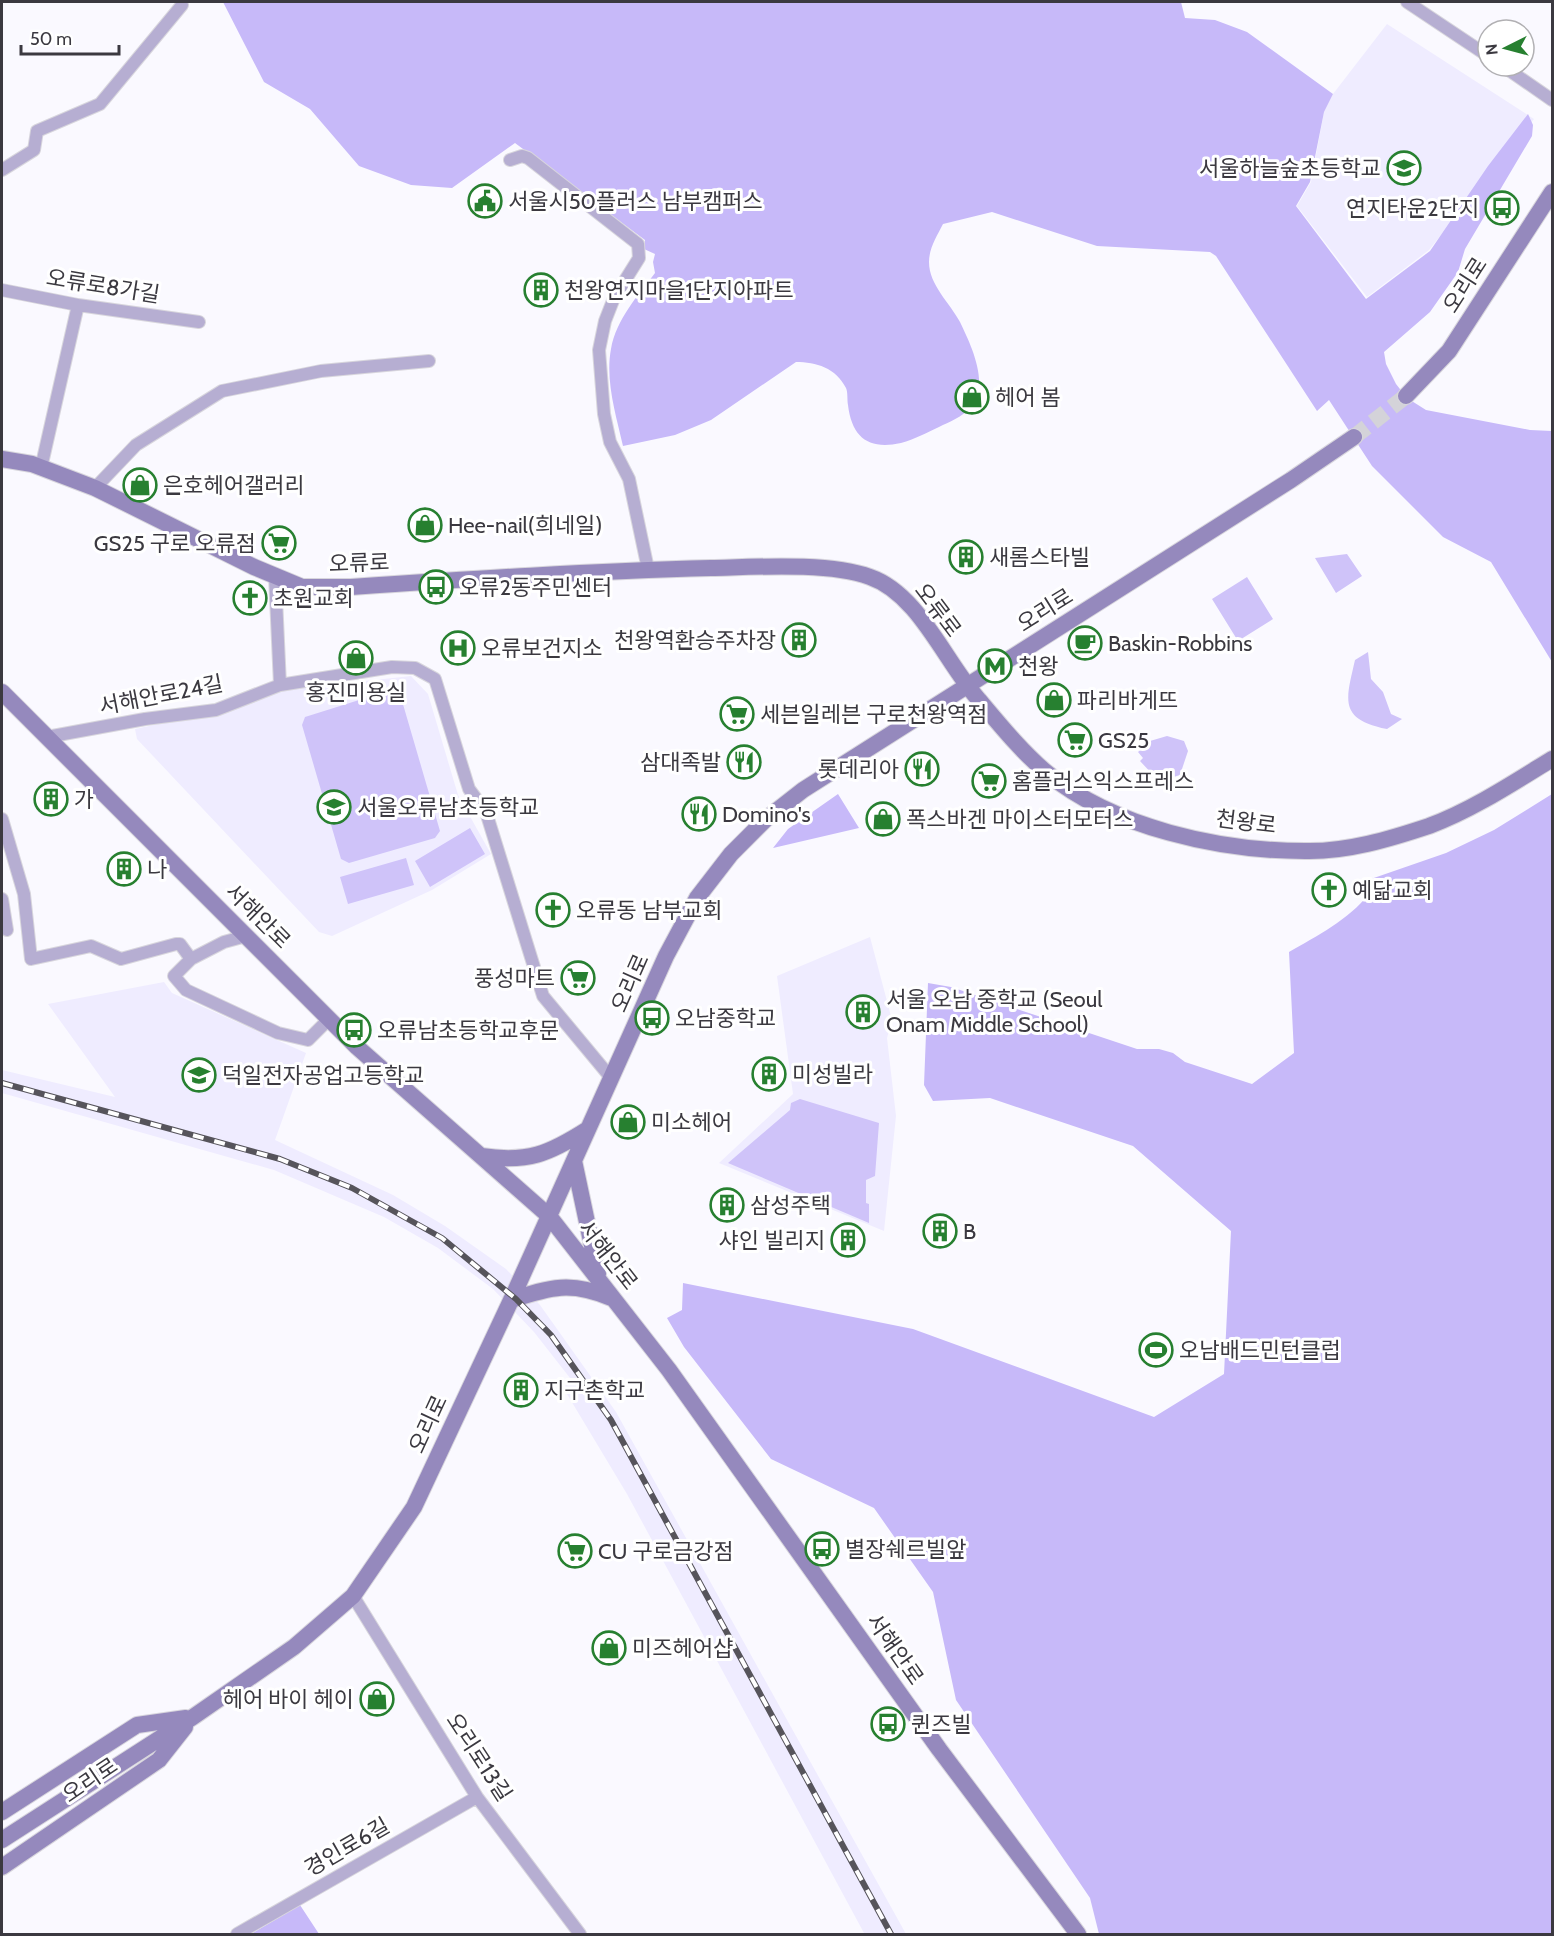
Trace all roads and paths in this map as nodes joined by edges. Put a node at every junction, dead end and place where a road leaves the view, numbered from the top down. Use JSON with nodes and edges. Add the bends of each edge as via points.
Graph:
{"nodes":[{"id":1,"x":1413,"y":3,"type":"edge"},
{"id":2,"x":182,"y":5,"type":"dead end"},
{"id":3,"x":1476,"y":48,"type":"edge"},
{"id":4,"x":1520,"y":78,"type":"edge"},
{"id":5,"x":1552,"y":100,"type":"edge"},
{"id":6,"x":510,"y":160,"type":"dead end"},
{"id":7,"x":2,"y":170,"type":"edge"},
{"id":8,"x":1552,"y":192,"type":"edge"},
{"id":9,"x":2,"y":290,"type":"edge"},
{"id":10,"x":78,"y":305,"type":"junction"},
{"id":11,"x":199,"y":322,"type":"dead end"},
{"id":12,"x":429,"y":361,"type":"dead end"},
{"id":13,"x":1406,"y":396,"type":"tunnel mouth"},
{"id":14,"x":1354,"y":437,"type":"tunnel mouth"},
{"id":15,"x":2,"y":459,"type":"edge"},
{"id":16,"x":41,"y":468,"type":"junction"},
{"id":17,"x":95,"y":488,"type":"junction"},
{"id":18,"x":648,"y":569,"type":"junction"},
{"id":19,"x":275,"y":576,"type":"junction"},
{"id":20,"x":280,"y":685,"type":"junction"},
{"id":21,"x":966,"y":686,"type":"junction"},
{"id":22,"x":2,"y":692,"type":"edge"},
{"id":23,"x":47,"y":737,"type":"junction"},
{"id":24,"x":1552,"y":759,"type":"edge"},
{"id":25,"x":2,"y":819,"type":"edge"},
{"id":26,"x":2,"y":898,"type":"edge"},
{"id":27,"x":7,"y":930,"type":"dead end"},
{"id":28,"x":246,"y":936,"type":"junction"},
{"id":29,"x":191,"y":959,"type":"junction"},
{"id":30,"x":329,"y":1019,"type":"junction"},
{"id":31,"x":612,"y":1079,"type":"junction"},
{"id":32,"x":589,"y":1129,"type":"junction"},
{"id":33,"x":482,"y":1156,"type":"junction"},
{"id":34,"x":574,"y":1161,"type":"junction"},
{"id":35,"x":549,"y":1216,"type":"junction"},
{"id":36,"x":599,"y":1280,"type":"junction"},
{"id":37,"x":614,"y":1299,"type":"junction"},
{"id":38,"x":511,"y":1300,"type":"junction"},
{"id":39,"x":353,"y":1596,"type":"junction"},
{"id":40,"x":193,"y":1717,"type":"junction"},
{"id":41,"x":477,"y":1797,"type":"junction"},
{"id":42,"x":2,"y":1812,"type":"edge"},
{"id":43,"x":2,"y":1840,"type":"edge"},
{"id":44,"x":2,"y":1868,"type":"edge"},
{"id":45,"x":237,"y":1935,"type":"edge"},
{"id":46,"x":580,"y":1935,"type":"edge"},
{"id":47,"x":1078,"y":1935,"type":"edge"}],
"edges":[{"from":1,"to":3,"type":"street"},
{"from":2,"to":7,"type":"street","via":[[100,104],[37,131],[34,150]]},
{"from":4,"to":5,"type":"street"},
{"from":6,"to":18,"type":"street","via":[[528,158],[638,244],[639,258],[625,276],[604,321],[599,350],[610,442],[629,479]]},
{"from":8,"to":13,"type":"main road","name":"오리로","via":[[1449,351]]},
{"from":9,"to":10,"type":"street","name":"오류로8가길"},
{"from":10,"to":11,"type":"street","name":"오류로8가길"},
{"from":10,"to":16,"type":"street"},
{"from":12,"to":17,"type":"street","via":[[321,371],[222,391],[136,445]]},
{"from":14,"to":21,"type":"main road","name":"오리로"},
{"from":15,"to":16,"type":"main road","name":"오류로"},
{"from":16,"to":17,"type":"main road","name":"오류로"},
{"from":17,"to":19,"type":"main road","name":"오류로"},
{"from":18,"to":19,"type":"main road","name":"오류로","via":[[351,587],[302,587]]},
{"from":18,"to":21,"type":"main road","name":"오류로","via":[[793,568],[844,571],[875,578],[906,598]]},
{"from":19,"to":20,"type":"street"},
{"from":20,"to":23,"type":"street","name":"서해안로24길","via":[[216,710]]},
{"from":20,"to":31,"type":"street","name":"서해안로24길","via":[[392,667],[415,668],[435,679],[469,789],[486,812],[543,996]]},
{"from":21,"to":24,"type":"main road","name":"천왕로","via":[[1030,756],[1070,790],[1148,826],[1225,843],[1307,852],[1388,839],[1473,806]]},
{"from":21,"to":31,"type":"main road","name":"오리로","via":[[803,790],[731,854],[697,898],[666,956]]},
{"from":22,"to":23,"type":"main road","name":"서해안로"},
{"from":23,"to":28,"type":"main road","name":"서해안로"},
{"from":25,"to":29,"type":"street","via":[[24,894],[31,958],[92,946],[121,959],[180,944]]},
{"from":26,"to":27,"type":"street"},
{"from":28,"to":29,"type":"street"},
{"from":28,"to":30,"type":"main road","name":"서해안로"},
{"from":29,"to":30,"type":"street","via":[[174,976],[186,990],[278,1033],[308,1040]]},
{"from":30,"to":33,"type":"main road","name":"서해안로"},
{"from":31,"to":32,"type":"main road","name":"오리로"},
{"from":32,"to":33,"type":"main road","via":[[546,1154],[506,1160]]},
{"from":32,"to":34,"type":"main road","name":"오리로"},
{"from":33,"to":35,"type":"main road","name":"서해안로"},
{"from":34,"to":35,"type":"main road","name":"오리로"},
{"from":34,"to":36,"type":"main road"},
{"from":35,"to":36,"type":"main road","name":"서해안로"},
{"from":35,"to":38,"type":"main road","name":"오리로"},
{"from":36,"to":37,"type":"main road","name":"서해안로"},
{"from":37,"to":38,"type":"main road","via":[[574,1286]]},
{"from":37,"to":47,"type":"main road","name":"서해안로"},
{"from":38,"to":39,"type":"main road","name":"오리로","via":[[414,1507]]},
{"from":39,"to":40,"type":"main road","name":"오리로","via":[[294,1647]]},
{"from":39,"to":41,"type":"street","name":"오리로13길"},
{"from":40,"to":42,"type":"main road","name":"오리로","via":[[137,1725]]},
{"from":40,"to":43,"type":"main road","name":"오리로"},
{"from":40,"to":44,"type":"main road","name":"오리로","via":[[159,1760]]},
{"from":41,"to":45,"type":"street","name":"경인로6길"},
{"from":41,"to":46,"type":"street","name":"오리로13길"}]}
